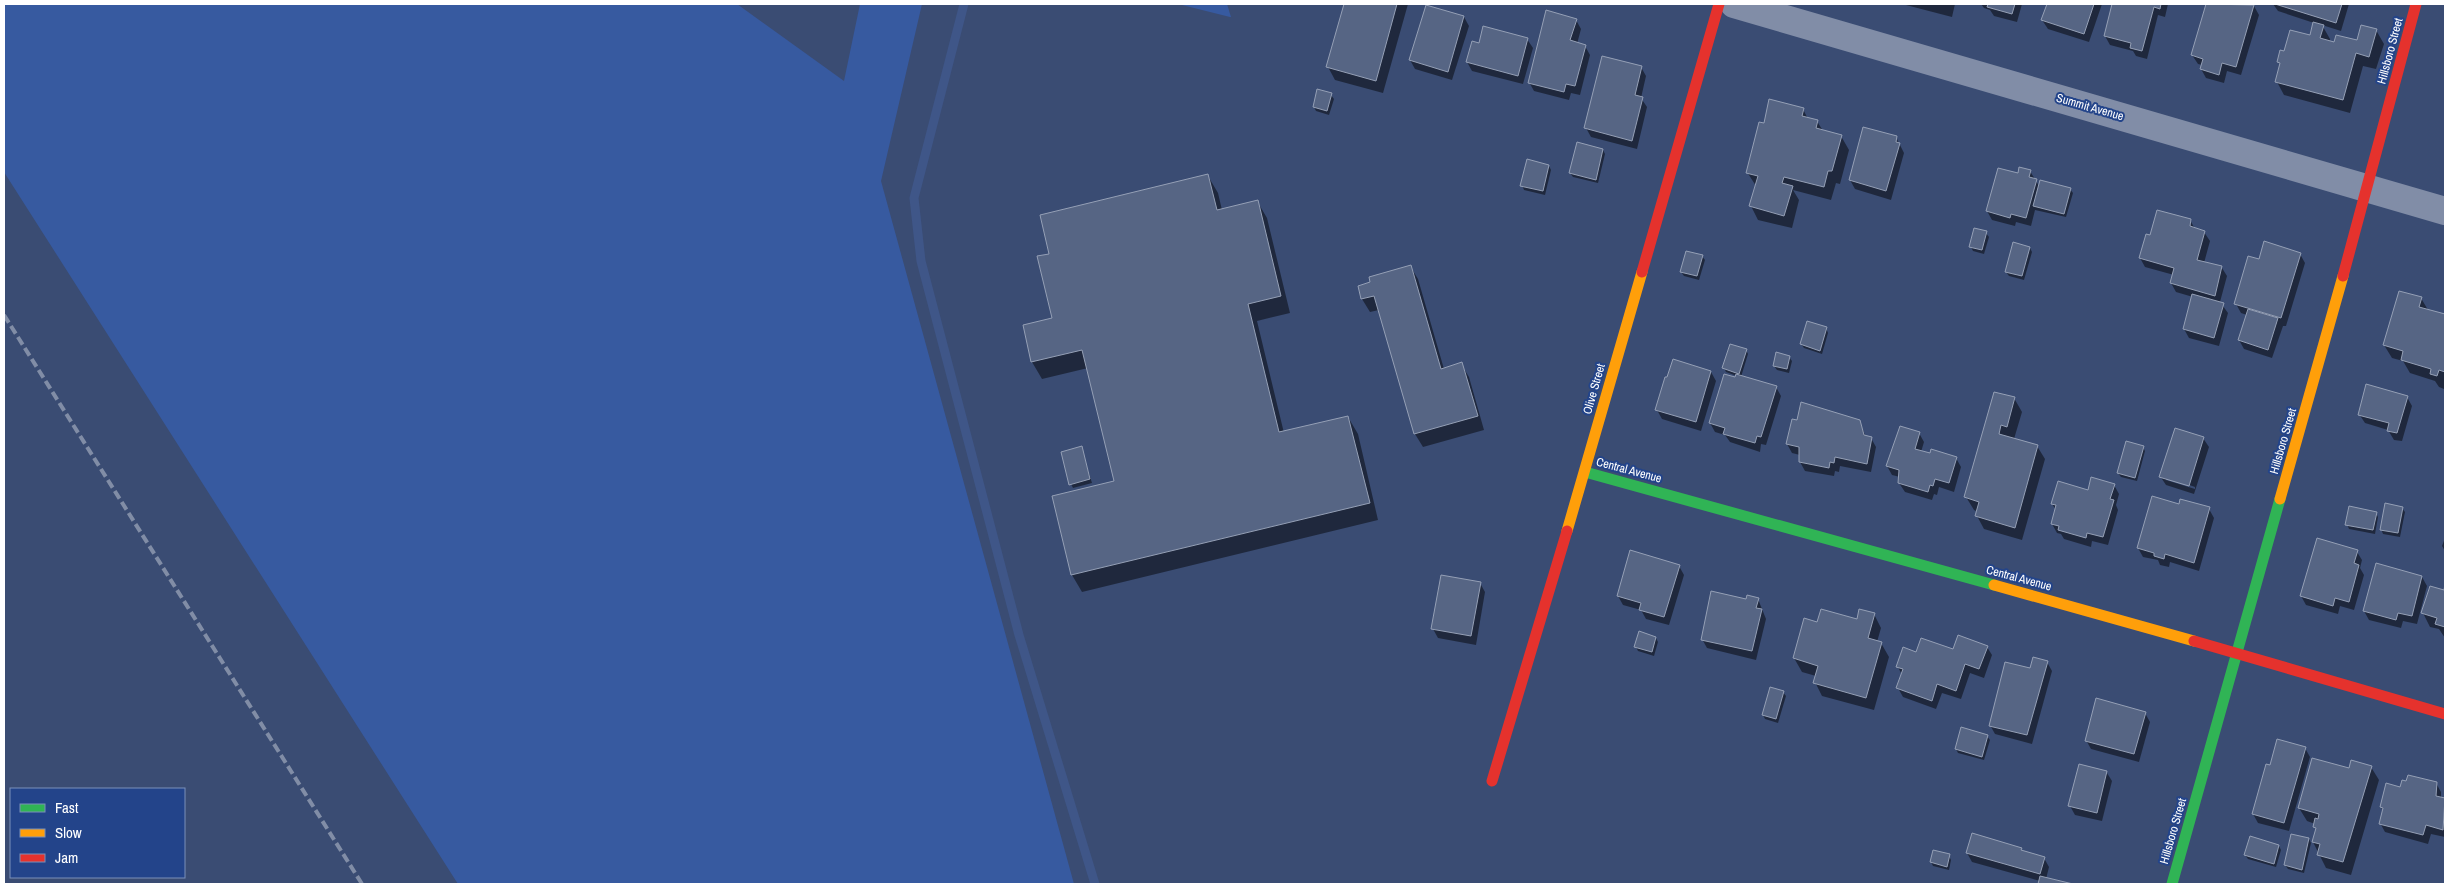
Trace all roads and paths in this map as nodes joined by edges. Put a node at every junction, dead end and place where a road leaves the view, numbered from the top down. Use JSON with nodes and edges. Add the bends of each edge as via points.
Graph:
{"nodes":[{"id":1,"x":1719,"y":4,"type":"edge"},
{"id":2,"x":1734,"y":4,"type":"edge"},
{"id":3,"x":2416,"y":4,"type":"edge"},
{"id":4,"x":2368,"y":188,"type":"junction"},
{"id":5,"x":2445,"y":210,"type":"edge"},
{"id":6,"x":1585,"y":472,"type":"junction"},
{"id":7,"x":2238,"y":653,"type":"junction"},
{"id":8,"x":2445,"y":714,"type":"edge"},
{"id":9,"x":1492,"y":782,"type":"dead end"},
{"id":10,"x":2172,"y":884,"type":"edge"}],
"edges":[{"from":1,"to":6,"type":"street","name":"Olive Street"},
{"from":2,"to":4,"type":"street","name":"Summit Avenue"},
{"from":3,"to":4,"type":"street","name":"Hillsboro Street"},
{"from":4,"to":5,"type":"street","name":"Summit Avenue"},
{"from":4,"to":7,"type":"street","name":"Hillsboro Street"},
{"from":6,"to":7,"type":"street","name":"Central Avenue"},
{"from":6,"to":9,"type":"street","name":"Olive Street"},
{"from":7,"to":8,"type":"street","name":"Central Avenue"},
{"from":7,"to":10,"type":"street","name":"Hillsboro Street"}]}
